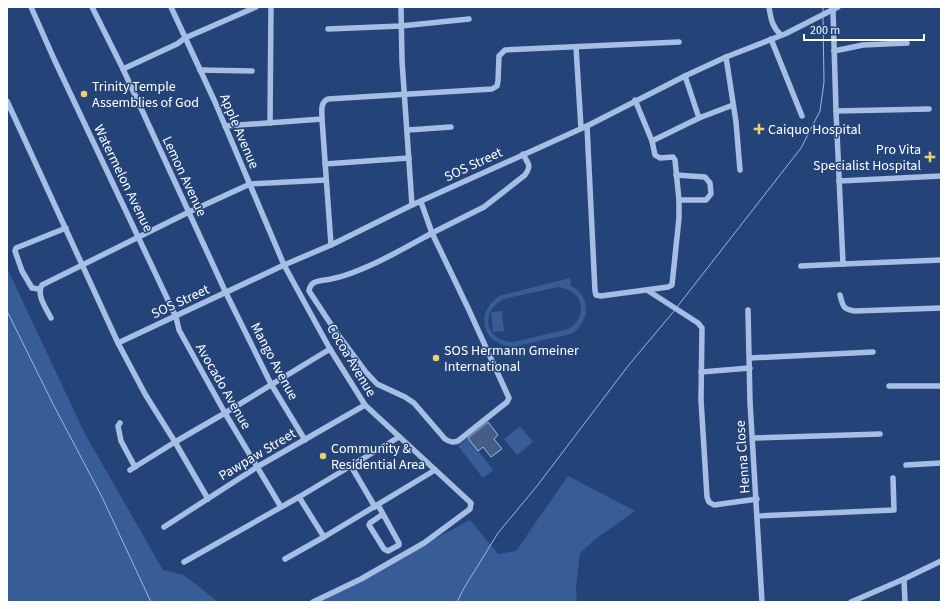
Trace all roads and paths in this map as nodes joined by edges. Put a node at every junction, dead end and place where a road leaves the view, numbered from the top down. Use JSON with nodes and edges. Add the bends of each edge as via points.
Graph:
{"nodes":[{"id":1,"x":31,"y":7,"type":"edge"},
{"id":2,"x":92,"y":7,"type":"edge"},
{"id":3,"x":171,"y":7,"type":"edge"},
{"id":4,"x":256,"y":7,"type":"edge"},
{"id":5,"x":271,"y":7,"type":"edge"},
{"id":6,"x":401,"y":7,"type":"edge"},
{"id":7,"x":769,"y":7,"type":"edge"},
{"id":8,"x":836,"y":8,"type":"edge"},
{"id":9,"x":469,"y":20,"type":"dead end"},
{"id":10,"x":401,"y":26,"type":"junction"},
{"id":11,"x":328,"y":29,"type":"dead end"},
{"id":12,"x":781,"y":35,"type":"junction"},
{"id":13,"x":186,"y":38,"type":"junction"},
{"id":14,"x":771,"y":40,"type":"junction"},
{"id":15,"x":679,"y":42,"type":"dead end"},
{"id":16,"x":907,"y":43,"type":"dead end"},
{"id":17,"x":576,"y":47,"type":"junction"},
{"id":18,"x":834,"y":51,"type":"junction"},
{"id":19,"x":726,"y":58,"type":"junction"},
{"id":20,"x":123,"y":69,"type":"junction"},
{"id":21,"x":200,"y":70,"type":"junction"},
{"id":22,"x":252,"y":71,"type":"dead end"},
{"id":23,"x":686,"y":76,"type":"junction"},
{"id":24,"x":404,"y":95,"type":"junction"},
{"id":25,"x":635,"y":100,"type":"junction"},
{"id":26,"x":7,"y":102,"type":"edge"},
{"id":27,"x":733,"y":104,"type":"junction"},
{"id":28,"x":930,"y":109,"type":"dead end"},
{"id":29,"x":836,"y":112,"type":"junction"},
{"id":30,"x":802,"y":116,"type":"dead end"},
{"id":31,"x":699,"y":118,"type":"junction"},
{"id":32,"x":322,"y":119,"type":"junction"},
{"id":33,"x":270,"y":123,"type":"junction"},
{"id":34,"x":225,"y":126,"type":"junction"},
{"id":35,"x":452,"y":127,"type":"dead end"},
{"id":36,"x":584,"y":127,"type":"junction"},
{"id":37,"x":408,"y":130,"type":"junction"},
{"id":38,"x":652,"y":141,"type":"junction"},
{"id":39,"x":524,"y":154,"type":"junction"},
{"id":40,"x":409,"y":158,"type":"junction"},
{"id":41,"x":325,"y":164,"type":"junction"},
{"id":42,"x":740,"y":170,"type":"dead end"},
{"id":43,"x":676,"y":175,"type":"junction"},
{"id":44,"x":941,"y":176,"type":"edge"},
{"id":45,"x":326,"y":180,"type":"junction"},
{"id":46,"x":839,"y":181,"type":"junction"},
{"id":47,"x":250,"y":184,"type":"junction"},
{"id":48,"x":679,"y":200,"type":"junction"},
{"id":49,"x":420,"y":202,"type":"junction"},
{"id":50,"x":412,"y":205,"type":"junction"},
{"id":51,"x":189,"y":212,"type":"junction"},
{"id":52,"x":66,"y":228,"type":"junction"},
{"id":53,"x":432,"y":233,"type":"junction"},
{"id":54,"x":139,"y":237,"type":"junction"},
{"id":55,"x":331,"y":244,"type":"junction"},
{"id":56,"x":941,"y":260,"type":"edge"},
{"id":57,"x":83,"y":264,"type":"junction"},
{"id":58,"x":843,"y":264,"type":"junction"},
{"id":59,"x":284,"y":265,"type":"junction"},
{"id":60,"x":801,"y":266,"type":"dead end"},
{"id":61,"x":39,"y":289,"type":"junction"},
{"id":62,"x":646,"y":290,"type":"junction"},
{"id":63,"x":226,"y":293,"type":"junction"},
{"id":64,"x":840,"y":295,"type":"dead end"},
{"id":65,"x":941,"y":308,"type":"edge"},
{"id":66,"x":748,"y":310,"type":"dead end"},
{"id":67,"x":176,"y":317,"type":"junction"},
{"id":68,"x":51,"y":318,"type":"dead end"},
{"id":69,"x":118,"y":343,"type":"junction"},
{"id":70,"x":330,"y":349,"type":"junction"},
{"id":71,"x":873,"y":352,"type":"dead end"},
{"id":72,"x":750,"y":358,"type":"junction"},
{"id":73,"x":750,"y":368,"type":"junction"},
{"id":74,"x":701,"y":372,"type":"junction"},
{"id":75,"x":271,"y":384,"type":"junction"},
{"id":76,"x":889,"y":386,"type":"dead end"},
{"id":77,"x":941,"y":386,"type":"edge"},
{"id":78,"x":364,"y":405,"type":"junction"},
{"id":79,"x":225,"y":413,"type":"junction"},
{"id":80,"x":120,"y":423,"type":"dead end"},
{"id":81,"x":880,"y":434,"type":"dead end"},
{"id":82,"x":399,"y":437,"type":"junction"},
{"id":83,"x":753,"y":438,"type":"junction"},
{"id":84,"x":305,"y":440,"type":"junction"},
{"id":85,"x":175,"y":442,"type":"junction"},
{"id":86,"x":941,"y":463,"type":"edge"},
{"id":87,"x":906,"y":465,"type":"dead end"},
{"id":88,"x":351,"y":466,"type":"junction"},
{"id":89,"x":257,"y":467,"type":"junction"},
{"id":90,"x":435,"y":470,"type":"junction"},
{"id":91,"x":893,"y":478,"type":"dead end"},
{"id":92,"x":299,"y":497,"type":"junction"},
{"id":93,"x":208,"y":499,"type":"junction"},
{"id":94,"x":757,"y":499,"type":"junction"},
{"id":95,"x":376,"y":506,"type":"junction"},
{"id":96,"x":281,"y":507,"type":"junction"},
{"id":97,"x":383,"y":514,"type":"junction"},
{"id":98,"x":758,"y":516,"type":"junction"},
{"id":99,"x":164,"y":526,"type":"dead end"},
{"id":100,"x":324,"y":537,"type":"junction"},
{"id":101,"x":285,"y":558,"type":"dead end"},
{"id":102,"x":941,"y":561,"type":"edge"},
{"id":103,"x":184,"y":562,"type":"dead end"},
{"id":104,"x":904,"y":579,"type":"junction"},
{"id":105,"x":313,"y":602,"type":"edge"},
{"id":106,"x":762,"y":602,"type":"edge"},
{"id":107,"x":851,"y":602,"type":"edge"},
{"id":108,"x":905,"y":602,"type":"edge"}],
"edges":[{"from":1,"to":54,"type":"street","name":"Watermelon Avenue"},
{"from":2,"to":20,"type":"street","name":"Lemon Avenue"},
{"from":3,"to":13,"type":"street","name":"Apple Avenue"},
{"from":4,"to":13,"type":"street"},
{"from":5,"to":33,"type":"street"},
{"from":6,"to":10,"type":"street"},
{"from":7,"to":12,"type":"street","via":[[772,24]]},
{"from":8,"to":12,"type":"street","name":"SOS Street"},
{"from":8,"to":18,"type":"street"},
{"from":9,"to":10,"type":"street"},
{"from":10,"to":11,"type":"street"},
{"from":10,"to":24,"type":"street"},
{"from":12,"to":14,"type":"street","name":"SOS Street"},
{"from":13,"to":20,"type":"street"},
{"from":13,"to":21,"type":"street","name":"Apple Avenue"},
{"from":14,"to":19,"type":"street","name":"SOS Street"},
{"from":14,"to":30,"type":"street"},
{"from":15,"to":17,"type":"street"},
{"from":16,"to":18,"type":"street","via":[[863,45]]},
{"from":17,"to":24,"type":"street","via":[[505,50],[499,56],[497,86],[492,89]]},
{"from":17,"to":36,"type":"street"},
{"from":18,"to":29,"type":"street"},
{"from":19,"to":23,"type":"street","name":"SOS Street"},
{"from":19,"to":27,"type":"street"},
{"from":20,"to":51,"type":"street","name":"Lemon Avenue"},
{"from":21,"to":22,"type":"street"},
{"from":21,"to":34,"type":"street","name":"Apple Avenue"},
{"from":23,"to":25,"type":"street","name":"SOS Street"},
{"from":23,"to":31,"type":"street"},
{"from":24,"to":32,"type":"street","via":[[324,100]]},
{"from":24,"to":37,"type":"street"},
{"from":25,"to":36,"type":"street","name":"SOS Street"},
{"from":25,"to":38,"type":"street"},
{"from":26,"to":52,"type":"street"},
{"from":27,"to":31,"type":"street"},
{"from":27,"to":42,"type":"street"},
{"from":28,"to":29,"type":"street"},
{"from":29,"to":46,"type":"street"},
{"from":31,"to":38,"type":"street"},
{"from":32,"to":33,"type":"street"},
{"from":32,"to":41,"type":"street"},
{"from":33,"to":34,"type":"street"},
{"from":34,"to":47,"type":"street","name":"Apple Avenue"},
{"from":35,"to":37,"type":"street"},
{"from":36,"to":39,"type":"street","name":"SOS Street"},
{"from":36,"to":62,"type":"street","via":[[596,295]]},
{"from":37,"to":40,"type":"street"},
{"from":38,"to":43,"type":"street","via":[[657,157],[674,158]]},
{"from":39,"to":49,"type":"street","name":"SOS Street"},
{"from":39,"to":53,"type":"street","via":[[529,166],[525,175],[484,207]]},
{"from":40,"to":41,"type":"street"},
{"from":40,"to":50,"type":"street"},
{"from":41,"to":45,"type":"street"},
{"from":43,"to":48,"type":"street"},
{"from":43,"to":48,"type":"street","via":[[705,177],[710,183],[711,194],[706,200]]},
{"from":44,"to":46,"type":"street"},
{"from":45,"to":47,"type":"street"},
{"from":45,"to":55,"type":"street"},
{"from":46,"to":58,"type":"street"},
{"from":47,"to":51,"type":"street"},
{"from":47,"to":59,"type":"street","name":"Apple Avenue"},
{"from":48,"to":62,"type":"street","via":[[672,283],[668,287]]},
{"from":49,"to":50,"type":"street","name":"SOS Street"},
{"from":49,"to":53,"type":"street"},
{"from":50,"to":55,"type":"street","name":"SOS Street"},
{"from":51,"to":54,"type":"street"},
{"from":51,"to":63,"type":"street","name":"Lemon Avenue"},
{"from":52,"to":57,"type":"street"},
{"from":52,"to":61,"type":"street","via":[[15,250],[22,271],[32,288]]},
{"from":53,"to":53,"type":"street","via":[[509,398],[455,442],[445,439],[414,403],[377,384],[336,332],[310,291],[313,282],[338,278]]},
{"from":54,"to":57,"type":"street"},
{"from":54,"to":67,"type":"street","name":"Watermelon Avenue"},
{"from":55,"to":59,"type":"street","name":"SOS Street"},
{"from":56,"to":58,"type":"street"},
{"from":57,"to":61,"type":"street","via":[[42,284]]},
{"from":57,"to":69,"type":"street"},
{"from":58,"to":60,"type":"street"},
{"from":59,"to":63,"type":"street","name":"SOS Street"},
{"from":59,"to":70,"type":"street","name":"Cocoa Avenue"},
{"from":61,"to":68,"type":"street"},
{"from":62,"to":74,"type":"street","via":[[701,326]]},
{"from":63,"to":67,"type":"street","name":"SOS Street"},
{"from":63,"to":75,"type":"street","name":"Mango Avenue"},
{"from":64,"to":65,"type":"street","via":[[842,306],[847,310]]},
{"from":66,"to":72,"type":"street","name":"Henna Close"},
{"from":67,"to":69,"type":"street","name":"SOS Street"},
{"from":67,"to":79,"type":"street","name":"Avocado Avenue","via":[[179,330]]},
{"from":69,"to":85,"type":"street","via":[[145,394]]},
{"from":70,"to":75,"type":"street"},
{"from":70,"to":78,"type":"street","name":"Cocoa Avenue"},
{"from":71,"to":72,"type":"street"},
{"from":72,"to":73,"type":"street","name":"Henna Close"},
{"from":73,"to":74,"type":"street"},
{"from":73,"to":83,"type":"street","name":"Henna Close"},
{"from":74,"to":94,"type":"street","via":[[704,456],[709,502],[714,505]]},
{"from":75,"to":79,"type":"street"},
{"from":75,"to":84,"type":"street","name":"Mango Avenue"},
{"from":76,"to":77,"type":"street"},
{"from":78,"to":82,"type":"street","name":"Cocoa Avenue"},
{"from":78,"to":84,"type":"street","name":"Pawpaw Street"},
{"from":79,"to":85,"type":"street"},
{"from":79,"to":89,"type":"street","name":"Avocado Avenue"},
{"from":80,"to":85,"type":"street","via":[[118,426],[121,441],[132,469]]},
{"from":81,"to":83,"type":"street"},
{"from":82,"to":88,"type":"street"},
{"from":82,"to":90,"type":"street","name":"Cocoa Avenue"},
{"from":83,"to":94,"type":"street","name":"Henna Close"},
{"from":84,"to":89,"type":"street","name":"Pawpaw Street"},
{"from":85,"to":93,"type":"street"},
{"from":86,"to":87,"type":"street"},
{"from":88,"to":92,"type":"street"},
{"from":88,"to":95,"type":"street"},
{"from":89,"to":93,"type":"street","name":"Pawpaw Street"},
{"from":89,"to":96,"type":"street","name":"Avocado Avenue"},
{"from":90,"to":95,"type":"street"},
{"from":90,"to":105,"type":"street","name":"Cocoa Avenue","via":[[471,503],[470,509],[424,542],[361,579]]},
{"from":91,"to":98,"type":"street","via":[[894,510]]},
{"from":92,"to":96,"type":"street"},
{"from":92,"to":100,"type":"street"},
{"from":93,"to":99,"type":"street","name":"Pawpaw Street"},
{"from":94,"to":98,"type":"street","name":"Henna Close"},
{"from":95,"to":97,"type":"street"},
{"from":95,"to":100,"type":"street"},
{"from":96,"to":103,"type":"street"},
{"from":97,"to":97,"type":"street","via":[[399,543],[388,551],[384,549],[369,525]]},
{"from":98,"to":106,"type":"street","name":"Henna Close"},
{"from":100,"to":101,"type":"street"},
{"from":102,"to":104,"type":"street"},
{"from":104,"to":107,"type":"street"},
{"from":104,"to":108,"type":"street"}]}
